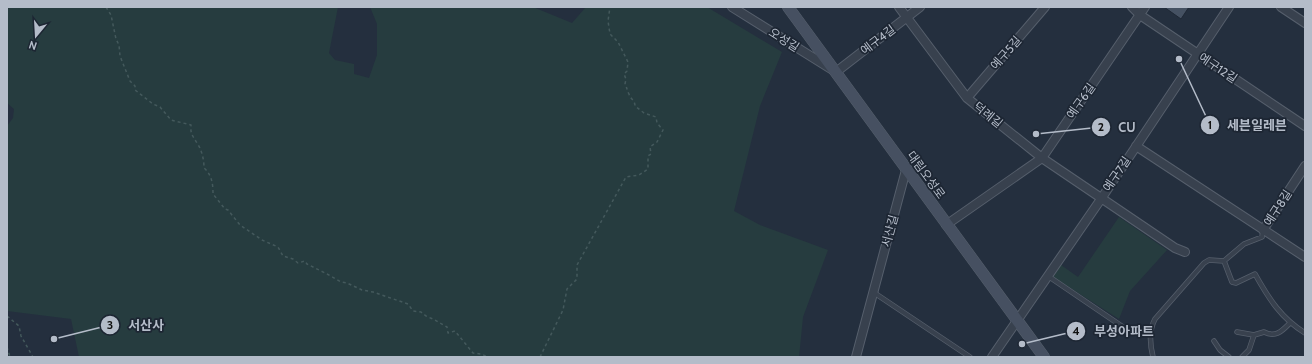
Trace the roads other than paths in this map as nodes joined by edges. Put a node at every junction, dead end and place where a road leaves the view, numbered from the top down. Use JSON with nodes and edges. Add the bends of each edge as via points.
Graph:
{"nodes":[{"id":1,"x":732,"y":7,"type":"edge"},
{"id":2,"x":788,"y":7,"type":"edge"},
{"id":3,"x":899,"y":7,"type":"edge"},
{"id":4,"x":920,"y":7,"type":"edge"},
{"id":5,"x":1045,"y":7,"type":"edge"},
{"id":6,"x":1132,"y":7,"type":"edge"},
{"id":7,"x":1145,"y":7,"type":"edge"},
{"id":8,"x":1229,"y":7,"type":"edge"},
{"id":9,"x":1281,"y":7,"type":"edge"},
{"id":10,"x":1140,"y":15,"type":"junction"},
{"id":11,"x":907,"y":18,"type":"junction"},
{"id":12,"x":1305,"y":23,"type":"edge"},
{"id":13,"x":1198,"y":55,"type":"junction"},
{"id":14,"x":836,"y":72,"type":"junction"},
{"id":15,"x":967,"y":98,"type":"junction"},
{"id":16,"x":1305,"y":126,"type":"edge"},
{"id":17,"x":1136,"y":146,"type":"junction"},
{"id":18,"x":1042,"y":158,"type":"junction"},
{"id":19,"x":1305,"y":166,"type":"edge"},
{"id":20,"x":906,"y":170,"type":"junction"},
{"id":21,"x":1101,"y":198,"type":"junction"},
{"id":22,"x":946,"y":225,"type":"junction"},
{"id":23,"x":1263,"y":230,"type":"junction"},
{"id":24,"x":1185,"y":252,"type":"dead end"},
{"id":25,"x":1305,"y":257,"type":"edge"},
{"id":26,"x":1224,"y":261,"type":"junction"},
{"id":27,"x":1047,"y":276,"type":"junction"},
{"id":28,"x":873,"y":292,"type":"junction"},
{"id":29,"x":1017,"y":321,"type":"junction"},
{"id":30,"x":1290,"y":323,"type":"junction"},
{"id":31,"x":1123,"y":327,"type":"dead end"},
{"id":32,"x":1237,"y":332,"type":"dead end"},
{"id":33,"x":1305,"y":333,"type":"edge"},
{"id":34,"x":1254,"y":335,"type":"junction"},
{"id":35,"x":1214,"y":341,"type":"dead end"},
{"id":36,"x":1223,"y":356,"type":"edge"},
{"id":37,"x":856,"y":357,"type":"edge"},
{"id":38,"x":970,"y":357,"type":"edge"},
{"id":39,"x":992,"y":357,"type":"edge"},
{"id":40,"x":1044,"y":357,"type":"edge"},
{"id":41,"x":1153,"y":357,"type":"edge"},
{"id":42,"x":1229,"y":357,"type":"edge"},
{"id":43,"x":1242,"y":357,"type":"edge"}],
"edges":[{"from":1,"to":14,"type":"street","name":"오성길"},
{"from":2,"to":14,"type":"street","name":"대림오성로"},
{"from":3,"to":11,"type":"street","name":"덕례길"},
{"from":4,"to":11,"type":"street","name":"예구4길"},
{"from":5,"to":15,"type":"street","name":"예구5길"},
{"from":6,"to":10,"type":"street","name":"예구12길"},
{"from":7,"to":10,"type":"street","name":"예구6길"},
{"from":8,"to":13,"type":"street","name":"예구7길"},
{"from":9,"to":12,"type":"street"},
{"from":10,"to":13,"type":"street","name":"예구12길"},
{"from":10,"to":18,"type":"street","name":"예구6길"},
{"from":11,"to":14,"type":"street","name":"예구4길"},
{"from":11,"to":15,"type":"street","name":"덕례길"},
{"from":13,"to":16,"type":"street","name":"예구12길"},
{"from":13,"to":17,"type":"street","name":"예구7길"},
{"from":14,"to":20,"type":"street","name":"대림오성로"},
{"from":15,"to":18,"type":"street","name":"덕례길"},
{"from":17,"to":21,"type":"street","name":"예구7길"},
{"from":17,"to":23,"type":"street"},
{"from":18,"to":21,"type":"street","name":"덕례길"},
{"from":18,"to":22,"type":"street","name":"예구6길"},
{"from":19,"to":23,"type":"street","name":"예구8길"},
{"from":20,"to":22,"type":"street","name":"대림오성로"},
{"from":20,"to":28,"type":"street","name":"서산길"},
{"from":21,"to":24,"type":"street","name":"덕례길","via":[[1175,248]]},
{"from":21,"to":27,"type":"street","name":"예구7길"},
{"from":22,"to":29,"type":"street","name":"대림오성로"},
{"from":23,"to":25,"type":"street"},
{"from":23,"to":26,"type":"lane","via":[[1262,237],[1244,244]]},
{"from":26,"to":30,"type":"lane","via":[[1232,282],[1236,283],[1255,274],[1274,306]]},
{"from":26,"to":41,"type":"lane","via":[[1209,260],[1204,263],[1155,319],[1152,325]]},
{"from":27,"to":29,"type":"street","name":"예구7길"},
{"from":27,"to":31,"type":"lane"},
{"from":28,"to":37,"type":"street","name":"서산길"},
{"from":28,"to":38,"type":"lane"},
{"from":29,"to":39,"type":"street","name":"예구7길"},
{"from":29,"to":40,"type":"street","name":"대림오성로"},
{"from":30,"to":33,"type":"lane"},
{"from":30,"to":34,"type":"lane","via":[[1277,334],[1264,332]]},
{"from":32,"to":34,"type":"lane"},
{"from":34,"to":43,"type":"lane","via":[[1251,345]]},
{"from":35,"to":36,"type":"lane"},
{"from":36,"to":42,"type":"lane"}]}
